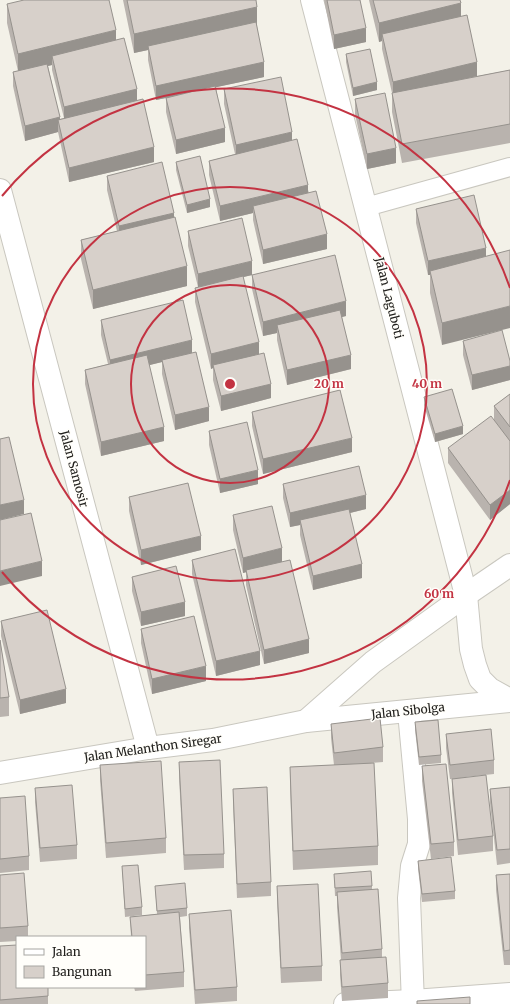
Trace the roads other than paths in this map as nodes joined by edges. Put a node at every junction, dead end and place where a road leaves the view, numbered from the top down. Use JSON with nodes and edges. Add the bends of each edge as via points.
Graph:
{"nodes":[{"id":1,"x":312,"y":0,"type":"edge"},
{"id":2,"x":510,"y":166,"type":"edge"},
{"id":3,"x":0,"y":190,"type":"edge"},
{"id":4,"x":366,"y":207,"type":"junction"},
{"id":5,"x":510,"y":565,"type":"edge"},
{"id":6,"x":466,"y":596,"type":"junction"},
{"id":7,"x":510,"y":701,"type":"edge"},
{"id":8,"x":409,"y":712,"type":"junction"},
{"id":9,"x":306,"y":721,"type":"junction"},
{"id":10,"x":148,"y":748,"type":"junction"},
{"id":11,"x":0,"y":773,"type":"edge"},
{"id":12,"x":510,"y":994,"type":"edge"},
{"id":13,"x":413,"y":1002,"type":"edge"},
{"id":14,"x":345,"y":1004,"type":"edge"}],
"edges":[{"from":1,"to":4,"type":"street","name":"Jalan Laguboti"},
{"from":2,"to":4,"type":"lane"},
{"from":3,"to":10,"type":"street","name":"Jalan Samosir"},
{"from":4,"to":6,"type":"street","name":"Jalan Laguboti"},
{"from":5,"to":6,"type":"street"},
{"from":6,"to":7,"type":"street","name":"Jalan Laguboti","via":[[471,649],[480,679],[490,690]]},
{"from":6,"to":9,"type":"street","via":[[373,662]]},
{"from":7,"to":8,"type":"street","name":"Jalan Sibolga"},
{"from":8,"to":9,"type":"street","name":"Jalan Sibolga"},
{"from":8,"to":13,"type":"street","via":[[419,819],[419,844],[412,866],[409,898]]},
{"from":9,"to":10,"type":"street","name":"Jalan Melanthon Siregar","via":[[213,740]]},
{"from":10,"to":11,"type":"street","name":"Jalan Melanthon Siregar"},
{"from":12,"to":13,"type":"street"},
{"from":13,"to":14,"type":"street"}]}
